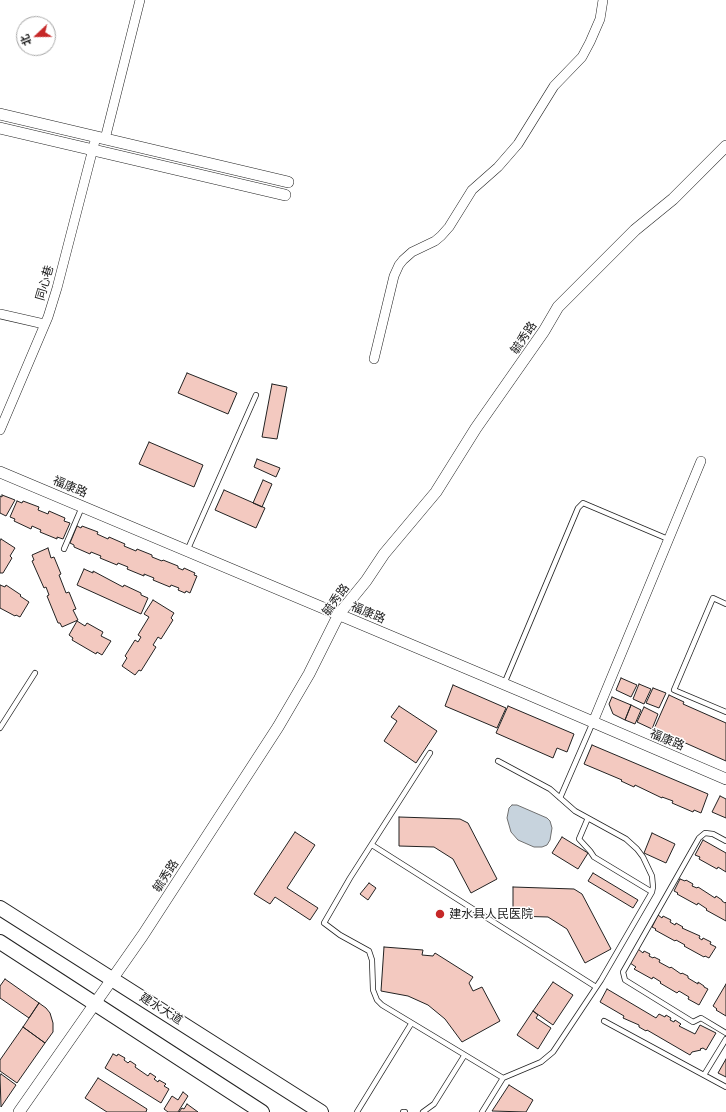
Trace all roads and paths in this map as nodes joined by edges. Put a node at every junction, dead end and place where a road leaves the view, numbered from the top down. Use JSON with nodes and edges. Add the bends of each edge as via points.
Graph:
{"nodes":[{"id":1,"x":140,"y":0,"type":"edge"},
{"id":2,"x":603,"y":0,"type":"edge"},
{"id":3,"x":0,"y":114,"type":"edge"},
{"id":4,"x":0,"y":128,"type":"edge"},
{"id":5,"x":101,"y":138,"type":"junction"},
{"id":6,"x":726,"y":146,"type":"edge"},
{"id":7,"x":93,"y":149,"type":"junction"},
{"id":8,"x":288,"y":182,"type":"dead end"},
{"id":9,"x":285,"y":194,"type":"dead end"},
{"id":10,"x":0,"y":314,"type":"edge"},
{"id":11,"x":44,"y":324,"type":"junction"},
{"id":12,"x":374,"y":359,"type":"dead end"},
{"id":13,"x":256,"y":395,"type":"dead end"},
{"id":14,"x":0,"y":430,"type":"edge"},
{"id":15,"x":701,"y":461,"type":"dead end"},
{"id":16,"x":0,"y":472,"type":"edge"},
{"id":17,"x":82,"y":506,"type":"junction"},
{"id":18,"x":668,"y":539,"type":"junction"},
{"id":19,"x":64,"y":549,"type":"dead end"},
{"id":20,"x":187,"y":551,"type":"junction"},
{"id":21,"x":726,"y":604,"type":"edge"},
{"id":22,"x":339,"y":614,"type":"junction"},
{"id":23,"x":35,"y":673,"type":"dead end"},
{"id":24,"x":504,"y":684,"type":"junction"},
{"id":25,"x":726,"y":712,"type":"edge"},
{"id":26,"x":593,"y":722,"type":"junction"},
{"id":27,"x":0,"y":728,"type":"edge"},
{"id":28,"x":430,"y":753,"type":"dead end"},
{"id":29,"x":498,"y":761,"type":"dead end"},
{"id":30,"x":726,"y":779,"type":"edge"},
{"id":31,"x":560,"y":798,"type":"junction"},
{"id":32,"x":588,"y":818,"type":"junction"},
{"id":33,"x":726,"y":841,"type":"edge"},
{"id":34,"x":372,"y":845,"type":"junction"},
{"id":35,"x":652,"y":892,"type":"junction"},
{"id":36,"x":0,"y":908,"type":"edge"},
{"id":37,"x":0,"y":942,"type":"edge"},
{"id":38,"x":112,"y":979,"type":"junction"},
{"id":39,"x":596,"y":988,"type":"junction"},
{"id":40,"x":95,"y":1004,"type":"junction"},
{"id":41,"x":604,"y":1021,"type":"dead end"},
{"id":42,"x":411,"y":1024,"type":"junction"},
{"id":43,"x":726,"y":1033,"type":"edge"},
{"id":44,"x":726,"y":1039,"type":"edge"},
{"id":45,"x":464,"y":1056,"type":"junction"},
{"id":46,"x":704,"y":1075,"type":"junction"},
{"id":47,"x":503,"y":1078,"type":"junction"},
{"id":48,"x":272,"y":1081,"type":"junction"},
{"id":49,"x":726,"y":1087,"type":"edge"},
{"id":50,"x":292,"y":1101,"type":"dead end"},
{"id":51,"x":19,"y":1112,"type":"edge"},
{"id":52,"x":262,"y":1112,"type":"edge"},
{"id":53,"x":321,"y":1112,"type":"edge"},
{"id":54,"x":357,"y":1112,"type":"edge"},
{"id":55,"x":423,"y":1112,"type":"edge"},
{"id":56,"x":482,"y":1112,"type":"edge"}],
"edges":[{"from":1,"to":5,"type":"street","name":"同心巷"},
{"from":2,"to":12,"type":"street","via":[[596,31],[582,57],[554,86],[515,148],[472,190],[441,236],[412,252],[399,265],[394,276]]},
{"from":3,"to":5,"type":"street"},
{"from":4,"to":7,"type":"street"},
{"from":5,"to":7,"type":"street","name":"同心巷"},
{"from":5,"to":8,"type":"street"},
{"from":6,"to":22,"type":"street","name":"毓秀路","via":[[673,199],[635,230],[558,307],[436,492],[384,554]]},
{"from":7,"to":9,"type":"street"},
{"from":7,"to":11,"type":"street","name":"同心巷","via":[[57,288]]},
{"from":10,"to":11,"type":"street"},
{"from":11,"to":14,"type":"street","name":"同心巷"},
{"from":13,"to":20,"type":"lane"},
{"from":15,"to":18,"type":"street"},
{"from":16,"to":17,"type":"street","name":"福康路"},
{"from":17,"to":19,"type":"lane"},
{"from":17,"to":20,"type":"street","name":"福康路"},
{"from":18,"to":24,"type":"lane","via":[[583,503],[578,508]]},
{"from":18,"to":26,"type":"street"},
{"from":20,"to":22,"type":"street","name":"福康路"},
{"from":21,"to":25,"type":"lane","via":[[713,598],[674,690]]},
{"from":22,"to":24,"type":"street","name":"福康路"},
{"from":22,"to":38,"type":"street","name":"毓秀路","via":[[309,674],[278,727]]},
{"from":23,"to":27,"type":"lane"},
{"from":24,"to":26,"type":"street","name":"福康路"},
{"from":26,"to":30,"type":"street","name":"福康路"},
{"from":26,"to":31,"type":"lane"},
{"from":28,"to":34,"type":"lane"},
{"from":29,"to":31,"type":"lane","via":[[550,789]]},
{"from":31,"to":32,"type":"lane"},
{"from":32,"to":35,"type":"lane","via":[[626,839],[637,849],[650,871]]},
{"from":32,"to":35,"type":"lane","via":[[579,838],[594,857]]},
{"from":33,"to":43,"type":"lane","via":[[713,834],[705,834],[699,838],[623,972],[625,980],[693,1022],[701,1018]]},
{"from":34,"to":39,"type":"lane"},
{"from":34,"to":42,"type":"lane","via":[[324,923],[369,951],[372,960],[373,990],[377,1000],[387,1010]]},
{"from":35,"to":39,"type":"lane"},
{"from":36,"to":38,"type":"main road","name":"建水大道"},
{"from":37,"to":40,"type":"main road"},
{"from":38,"to":40,"type":"street","name":"毓秀路"},
{"from":38,"to":48,"type":"main road","name":"建水大道"},
{"from":39,"to":47,"type":"lane","via":[[547,1058]]},
{"from":40,"to":51,"type":"street","name":"毓秀路"},
{"from":40,"to":52,"type":"main road"},
{"from":41,"to":46,"type":"lane"},
{"from":42,"to":45,"type":"lane"},
{"from":42,"to":54,"type":"lane"},
{"from":44,"to":46,"type":"lane"},
{"from":45,"to":47,"type":"lane"},
{"from":45,"to":55,"type":"lane","via":[[434,1104]]},
{"from":46,"to":49,"type":"lane"},
{"from":47,"to":56,"type":"lane"},
{"from":48,"to":50,"type":"lane"},
{"from":48,"to":53,"type":"main road","name":"建水大道"}]}
